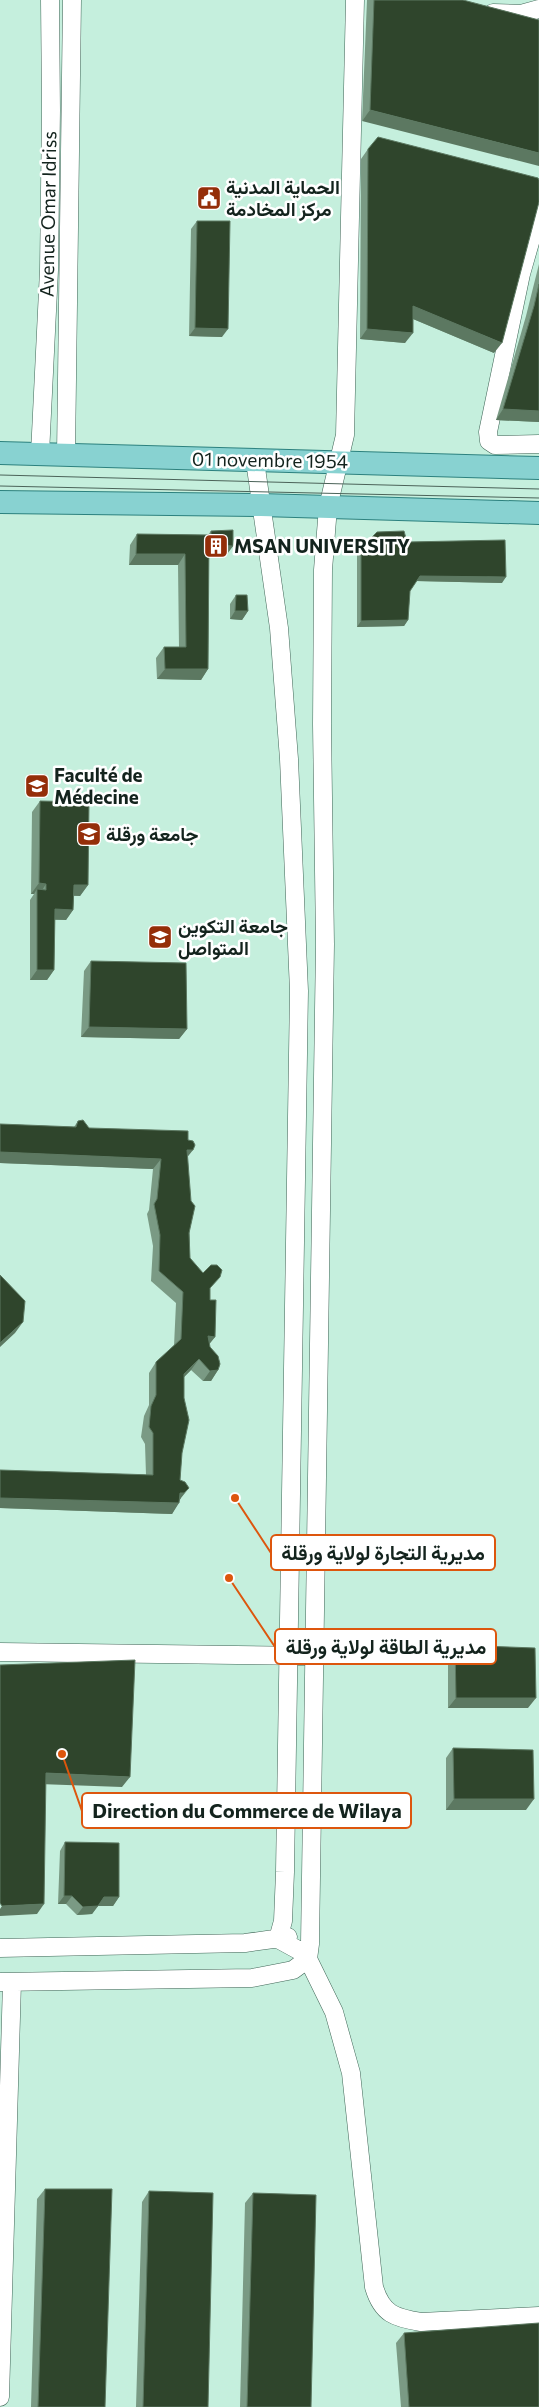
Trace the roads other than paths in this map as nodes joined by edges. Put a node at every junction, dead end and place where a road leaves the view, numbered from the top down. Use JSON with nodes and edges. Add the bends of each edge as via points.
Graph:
{"nodes":[{"id":1,"x":50,"y":0,"type":"edge"},
{"id":2,"x":72,"y":0,"type":"edge"},
{"id":3,"x":355,"y":0,"type":"edge"},
{"id":4,"x":479,"y":9,"type":"edge"},
{"id":5,"x":539,"y":9,"type":"edge"},
{"id":6,"x":353,"y":140,"type":"junction"},
{"id":7,"x":372,"y":144,"type":"edge"},
{"id":8,"x":539,"y":211,"type":"edge"},
{"id":9,"x":539,"y":444,"type":"edge"},
{"id":10,"x":0,"y":453,"type":"edge"},
{"id":11,"x":40,"y":454,"type":"junction"},
{"id":12,"x":66,"y":455,"type":"junction"},
{"id":13,"x":255,"y":461,"type":"junction"},
{"id":14,"x":338,"y":462,"type":"junction"},
{"id":15,"x":539,"y":468,"type":"edge"},
{"id":16,"x":0,"y":502,"type":"edge"},
{"id":17,"x":261,"y":505,"type":"junction"},
{"id":18,"x":328,"y":508,"type":"junction"},
{"id":19,"x":539,"y":513,"type":"edge"},
{"id":20,"x":298,"y":1066,"type":"junction"},
{"id":21,"x":323,"y":1067,"type":"junction"},
{"id":22,"x":296,"y":1234,"type":"junction"},
{"id":23,"x":321,"y":1235,"type":"junction"},
{"id":24,"x":0,"y":1652,"type":"edge"},
{"id":25,"x":288,"y":1655,"type":"junction"},
{"id":26,"x":313,"y":1656,"type":"junction"},
{"id":27,"x":284,"y":1910,"type":"junction"},
{"id":28,"x":309,"y":1930,"type":"junction"},
{"id":29,"x":278,"y":1939,"type":"junction"},
{"id":30,"x":245,"y":1943,"type":"junction"},
{"id":31,"x":0,"y":1948,"type":"edge"},
{"id":32,"x":308,"y":1959,"type":"junction"},
{"id":33,"x":6,"y":1982,"type":"edge"},
{"id":34,"x":2,"y":2210,"type":"edge"},
{"id":35,"x":539,"y":2316,"type":"edge"},
{"id":36,"x":0,"y":2392,"type":"edge"},
{"id":37,"x":0,"y":2397,"type":"edge"}],
"edges":[{"from":1,"to":11,"type":"street","via":[[49,270]]},
{"from":2,"to":12,"type":"street","name":"Avenue Omar Idriss"},
{"from":3,"to":6,"type":"street"},
{"from":4,"to":5,"type":"street","via":[[499,14],[521,14]]},
{"from":6,"to":7,"type":"street"},
{"from":6,"to":14,"type":"street","via":[[345,435]]},
{"from":8,"to":9,"type":"street","via":[[521,274],[488,432],[489,441],[495,445]]},
{"from":10,"to":11,"type":"main road","name":"01 novembre 1954"},
{"from":11,"to":12,"type":"main road","name":"01 novembre 1954"},
{"from":12,"to":13,"type":"main road","name":"01 novembre 1954"},
{"from":13,"to":14,"type":"main road","name":"01 novembre 1954"},
{"from":13,"to":17,"type":"street"},
{"from":14,"to":15,"type":"main road","name":"01 novembre 1954"},
{"from":14,"to":18,"type":"street"},
{"from":16,"to":17,"type":"main road"},
{"from":17,"to":18,"type":"main road"},
{"from":17,"to":20,"type":"street","via":[[279,628],[289,759],[299,992]]},
{"from":18,"to":19,"type":"main road"},
{"from":18,"to":21,"type":"street","via":[[323,570]]},
{"from":20,"to":21,"type":"street"},
{"from":20,"to":22,"type":"street"},
{"from":21,"to":23,"type":"street"},
{"from":22,"to":23,"type":"street"},
{"from":22,"to":25,"type":"street"},
{"from":23,"to":26,"type":"street"},
{"from":24,"to":25,"type":"street"},
{"from":25,"to":26,"type":"street"},
{"from":25,"to":27,"type":"street"},
{"from":26,"to":28,"type":"street"},
{"from":27,"to":29,"type":"street"},
{"from":27,"to":30,"type":"street","via":[[263,1934]]},
{"from":28,"to":29,"type":"street"},
{"from":28,"to":32,"type":"street"},
{"from":29,"to":30,"type":"street"},
{"from":29,"to":32,"type":"street"},
{"from":30,"to":31,"type":"street"},
{"from":32,"to":33,"type":"street","via":[[293,1970],[252,1978]]},
{"from":32,"to":35,"type":"street","via":[[334,2012],[351,2073],[378,2301],[389,2313],[421,2322]]},
{"from":33,"to":34,"type":"street"},
{"from":34,"to":36,"type":"street"},
{"from":36,"to":37,"type":"street"}]}
